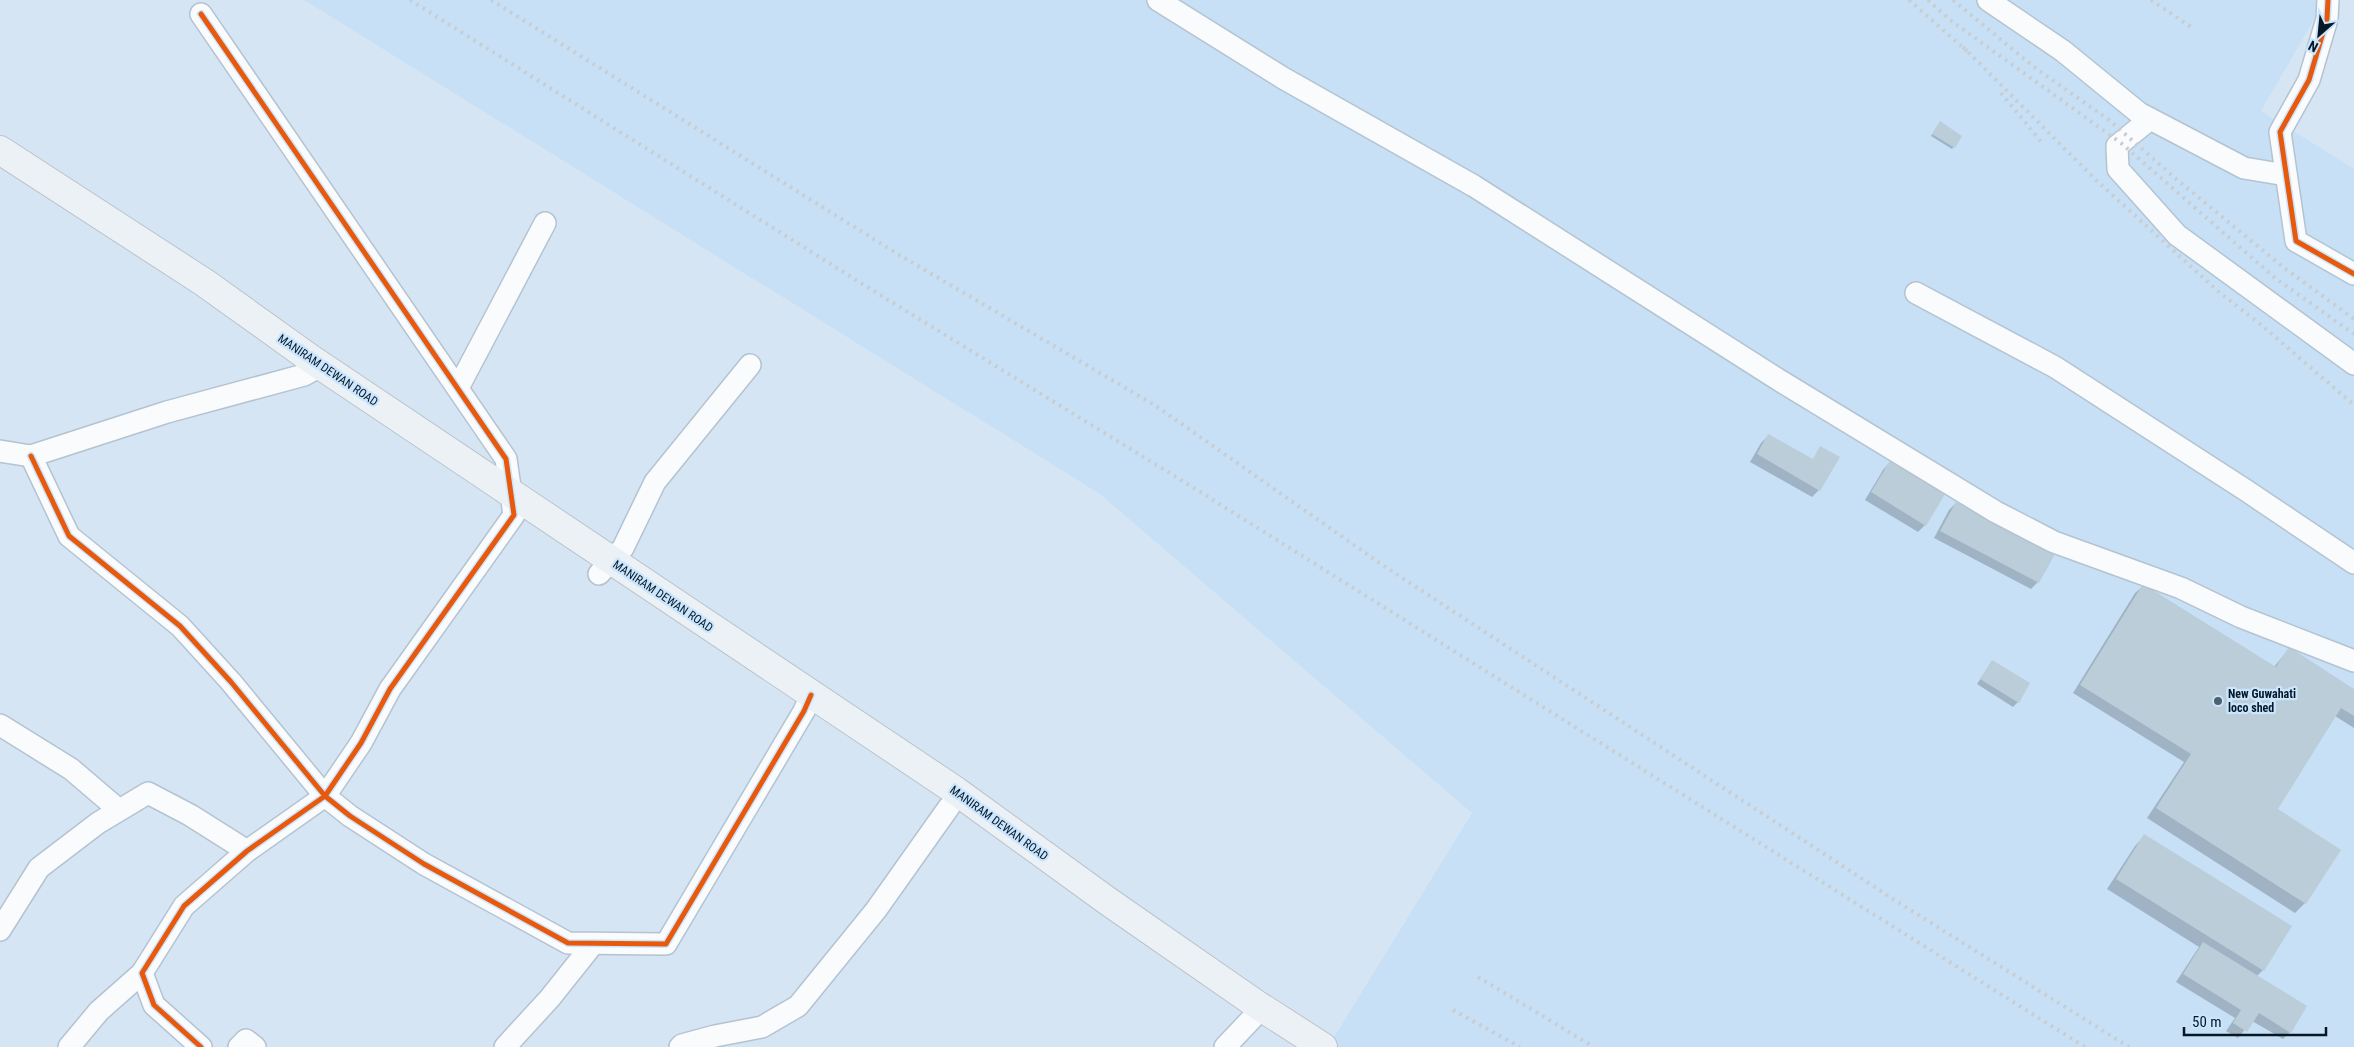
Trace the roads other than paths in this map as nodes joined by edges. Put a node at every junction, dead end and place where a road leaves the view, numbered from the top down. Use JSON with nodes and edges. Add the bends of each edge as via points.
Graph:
{"nodes":[{"id":1,"x":1158,"y":0,"type":"edge"},
{"id":2,"x":1988,"y":0,"type":"edge"},
{"id":3,"x":2328,"y":0,"type":"edge"},
{"id":4,"x":201,"y":14,"type":"dead end"},
{"id":5,"x":2150,"y":119,"type":"junction"},
{"id":6,"x":0,"y":150,"type":"edge"},
{"id":7,"x":0,"y":170,"type":"edge"},
{"id":8,"x":2286,"y":175,"type":"junction"},
{"id":9,"x":545,"y":222,"type":"dead end"},
{"id":10,"x":2354,"y":274,"type":"edge"},
{"id":11,"x":1916,"y":293,"type":"dead end"},
{"id":12,"x":2354,"y":364,"type":"edge"},
{"id":13,"x":750,"y":365,"type":"dead end"},
{"id":14,"x":312,"y":370,"type":"junction"},
{"id":15,"x":458,"y":388,"type":"junction"},
{"id":16,"x":0,"y":451,"type":"edge"},
{"id":17,"x":31,"y":456,"type":"junction"},
{"id":18,"x":512,"y":504,"type":"junction"},
{"id":19,"x":2354,"y":563,"type":"edge"},
{"id":20,"x":605,"y":568,"type":"junction"},
{"id":21,"x":2354,"y":661,"type":"edge"},
{"id":22,"x":807,"y":703,"type":"junction"},
{"id":23,"x":0,"y":725,"type":"edge"},
{"id":24,"x":325,"y":796,"type":"junction"},
{"id":25,"x":949,"y":807,"type":"junction"},
{"id":26,"x":119,"y":810,"type":"junction"},
{"id":27,"x":247,"y":851,"type":"junction"},
{"id":28,"x":0,"y":930,"type":"edge"},
{"id":29,"x":1137,"y":931,"type":"junction"},
{"id":30,"x":593,"y":944,"type":"junction"},
{"id":31,"x":142,"y":973,"type":"junction"},
{"id":32,"x":1256,"y":1014,"type":"junction"},
{"id":33,"x":69,"y":1047,"type":"edge"},
{"id":34,"x":201,"y":1047,"type":"edge"},
{"id":35,"x":239,"y":1047,"type":"edge"},
{"id":36,"x":255,"y":1047,"type":"edge"},
{"id":37,"x":505,"y":1047,"type":"edge"},
{"id":38,"x":680,"y":1047,"type":"edge"},
{"id":39,"x":1225,"y":1047,"type":"edge"},
{"id":40,"x":1292,"y":1047,"type":"edge"},
{"id":41,"x":1323,"y":1047,"type":"edge"}],
"edges":[{"from":1,"to":21,"type":"street","via":[[1283,78],[1474,186],[1779,380],[1996,512],[2054,542],[2181,588],[2241,617]]},
{"from":2,"to":5,"type":"street","via":[[2063,51]]},
{"from":3,"to":8,"type":"street","via":[[2327,19],[2309,80],[2280,132]]},
{"from":4,"to":15,"type":"street"},
{"from":5,"to":8,"type":"street","via":[[2244,168]]},
{"from":5,"to":12,"type":"street","via":[[2117,146],[2118,170],[2177,235]]},
{"from":6,"to":14,"type":"main road","name":"MANIRAM DEWAN ROAD","via":[[205,283]]},
{"from":7,"to":14,"type":"main road","name":"MANIRAM DEWAN ROAD"},
{"from":8,"to":10,"type":"street","via":[[2296,241]]},
{"from":9,"to":15,"type":"street"},
{"from":11,"to":19,"type":"street","via":[[2055,368]]},
{"from":13,"to":20,"type":"street","via":[[655,482],[622,548]]},
{"from":14,"to":17,"type":"street"},
{"from":14,"to":18,"type":"main road","name":"MANIRAM DEWAN ROAD"},
{"from":15,"to":18,"type":"street","via":[[506,459]]},
{"from":16,"to":17,"type":"street"},
{"from":17,"to":24,"type":"street","via":[[69,536],[180,626]]},
{"from":18,"to":20,"type":"main road","name":"MANIRAM DEWAN ROAD"},
{"from":18,"to":24,"type":"street","via":[[390,689],[361,743]]},
{"from":20,"to":22,"type":"main road","name":"MANIRAM DEWAN ROAD"},
{"from":22,"to":25,"type":"main road","name":"MANIRAM DEWAN ROAD"},
{"from":22,"to":29,"type":"main road","name":"MANIRAM DEWAN ROAD","via":[[956,791]]},
{"from":22,"to":30,"type":"street","via":[[666,944]]},
{"from":23,"to":26,"type":"street","via":[[71,769]]},
{"from":24,"to":27,"type":"street"},
{"from":24,"to":30,"type":"street","via":[[424,864],[568,942]]},
{"from":25,"to":29,"type":"main road","name":"MANIRAM DEWAN ROAD"},
{"from":25,"to":38,"type":"street","via":[[876,910],[798,1006],[762,1028],[715,1036]]},
{"from":26,"to":27,"type":"street","via":[[148,793]]},
{"from":26,"to":28,"type":"street","via":[[39,868]]},
{"from":27,"to":31,"type":"street","via":[[184,906]]},
{"from":29,"to":32,"type":"main road","name":"MANIRAM DEWAN ROAD"},
{"from":30,"to":37,"type":"street"},
{"from":31,"to":33,"type":"street","via":[[100,1012]]},
{"from":31,"to":34,"type":"street","via":[[154,1005]]},
{"from":32,"to":39,"type":"street"},
{"from":32,"to":40,"type":"main road","name":"MANIRAM DEWAN ROAD"},
{"from":32,"to":41,"type":"main road","name":"MANIRAM DEWAN ROAD"},
{"from":35,"to":36,"type":"street","via":[[246,1040]]}]}
